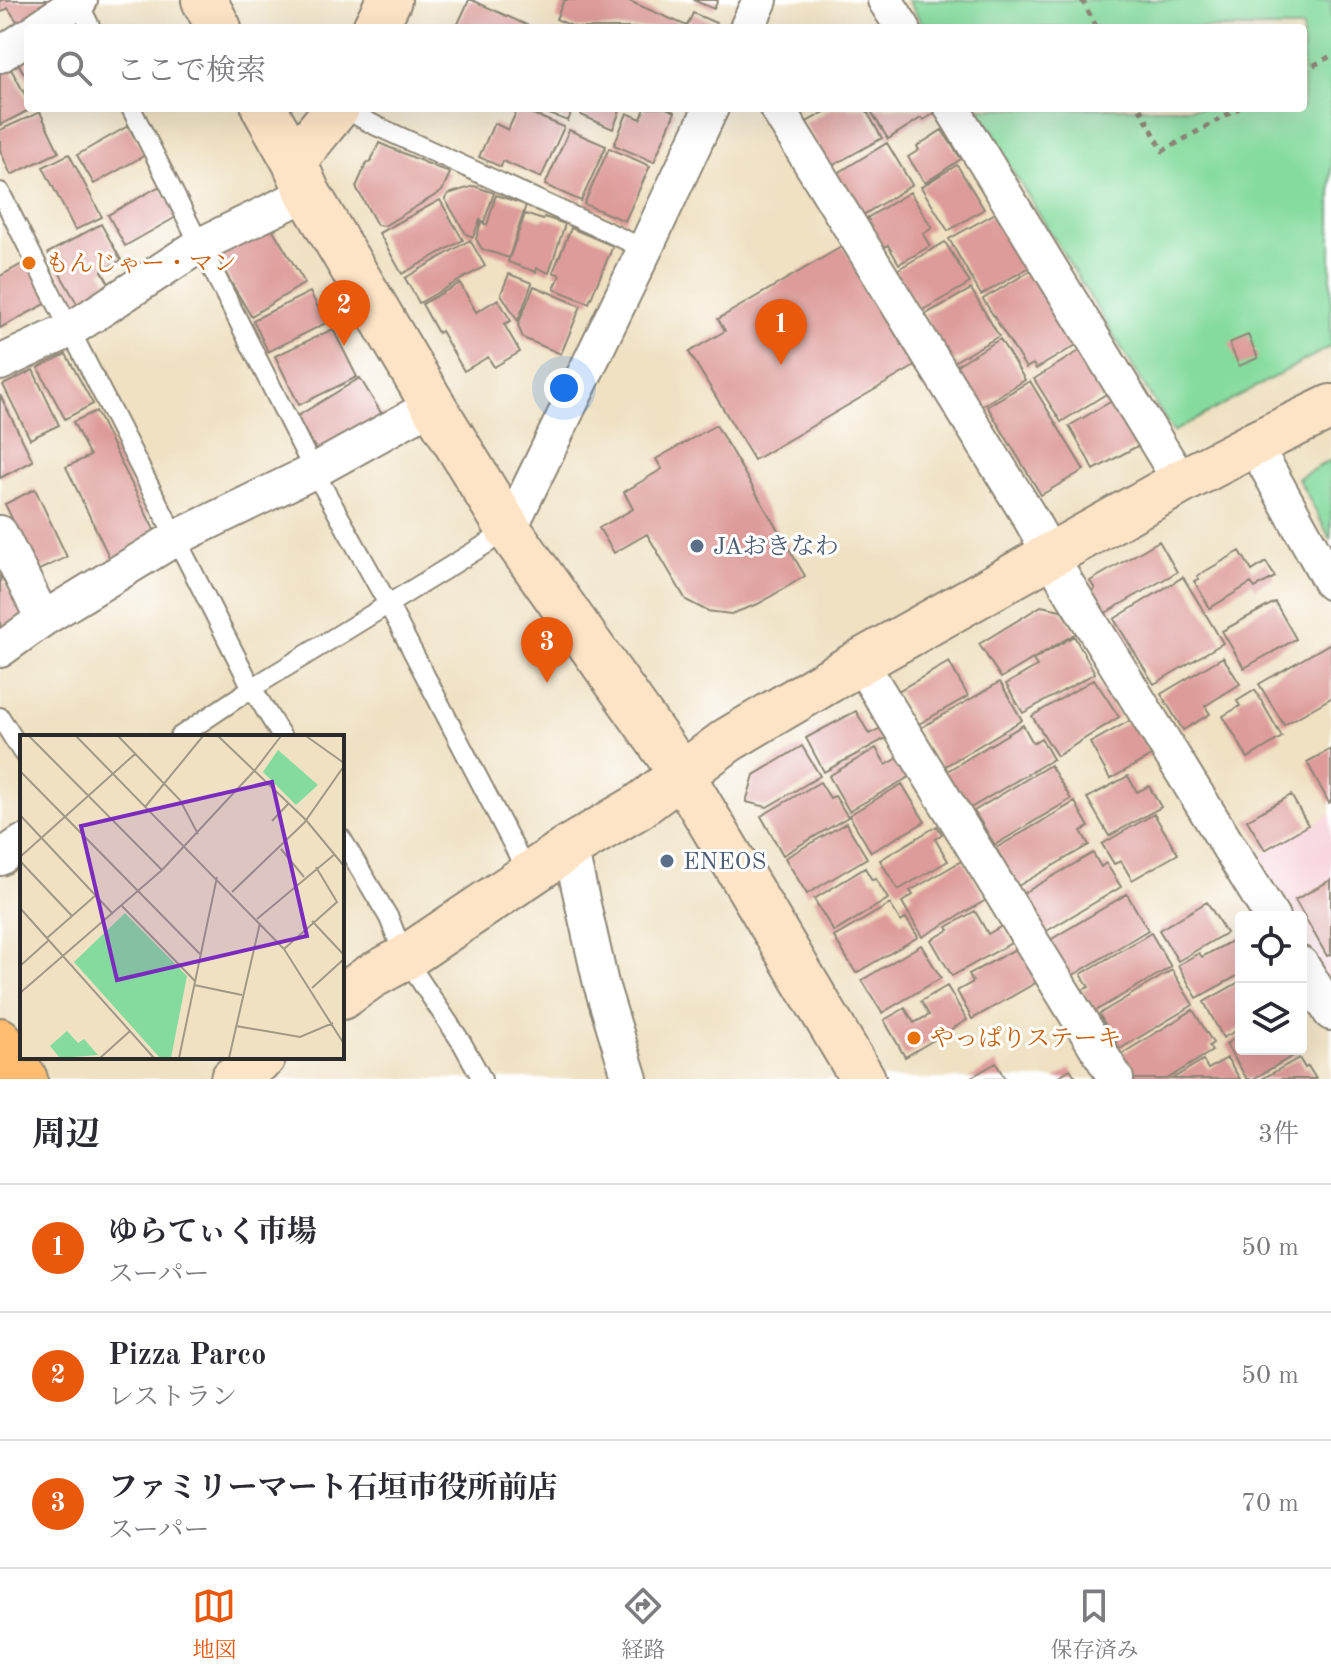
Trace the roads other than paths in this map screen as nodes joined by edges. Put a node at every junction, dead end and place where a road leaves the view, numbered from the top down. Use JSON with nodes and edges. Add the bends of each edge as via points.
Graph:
{"nodes":[{"id":1,"x":204,"y":0,"type":"edge"},
{"id":2,"x":389,"y":0,"type":"edge"},
{"id":3,"x":760,"y":0,"type":"edge"},
{"id":4,"x":885,"y":0,"type":"edge"},
{"id":5,"x":82,"y":7,"type":"edge"},
{"id":6,"x":47,"y":24,"type":"edge"},
{"id":7,"x":217,"y":24,"type":"edge"},
{"id":8,"x":377,"y":24,"type":"edge"},
{"id":9,"x":749,"y":24,"type":"edge"},
{"id":10,"x":900,"y":24,"type":"edge"},
{"id":11,"x":24,"y":39,"type":"edge"},
{"id":12,"x":0,"y":55,"type":"edge"},
{"id":13,"x":133,"y":112,"type":"edge"},
{"id":14,"x":266,"y":112,"type":"edge"},
{"id":15,"x":335,"y":112,"type":"edge"},
{"id":16,"x":350,"y":112,"type":"edge"},
{"id":17,"x":709,"y":112,"type":"edge"},
{"id":18,"x":779,"y":112,"type":"edge"},
{"id":19,"x":954,"y":112,"type":"edge"},
{"id":20,"x":301,"y":177,"type":"junction"},
{"id":21,"x":0,"y":192,"type":"edge"},
{"id":22,"x":200,"y":245,"type":"junction"},
{"id":23,"x":645,"y":249,"type":"junction"},
{"id":24,"x":70,"y":330,"type":"junction"},
{"id":25,"x":0,"y":363,"type":"edge"},
{"id":26,"x":433,"y":405,"type":"junction"},
{"id":27,"x":1331,"y":407,"type":"edge"},
{"id":28,"x":1254,"y":444,"type":"junction"},
{"id":29,"x":314,"y":471,"type":"junction"},
{"id":30,"x":1181,"y":482,"type":"junction"},
{"id":31,"x":509,"y":530,"type":"junction"},
{"id":32,"x":0,"y":533,"type":"edge"},
{"id":33,"x":176,"y":538,"type":"junction"},
{"id":34,"x":1050,"y":555,"type":"junction"},
{"id":35,"x":1331,"y":583,"type":"edge"},
{"id":36,"x":388,"y":604,"type":"junction"},
{"id":37,"x":43,"y":619,"type":"junction"},
{"id":38,"x":0,"y":650,"type":"edge"},
{"id":39,"x":860,"y":662,"type":"junction"},
{"id":40,"x":252,"y":688,"type":"junction"},
{"id":41,"x":0,"y":717,"type":"edge"},
{"id":42,"x":182,"y":735,"type":"edge"},
{"id":43,"x":281,"y":735,"type":"edge"},
{"id":44,"x":20,"y":749,"type":"edge"},
{"id":45,"x":681,"y":773,"type":"junction"},
{"id":46,"x":344,"y":842,"type":"edge"},
{"id":47,"x":20,"y":844,"type":"edge"},
{"id":48,"x":570,"y":847,"type":"junction"},
{"id":49,"x":0,"y":858,"type":"edge"},
{"id":50,"x":528,"y":874,"type":"junction"},
{"id":51,"x":1268,"y":911,"type":"edge"},
{"id":52,"x":405,"y":958,"type":"junction"},
{"id":53,"x":1307,"y":974,"type":"edge"},
{"id":54,"x":344,"y":996,"type":"edge"},
{"id":55,"x":1331,"y":1013,"type":"edge"},
{"id":56,"x":0,"y":1040,"type":"edge"},
{"id":57,"x":25,"y":1079,"type":"edge"},
{"id":58,"x":482,"y":1079,"type":"edge"},
{"id":59,"x":630,"y":1079,"type":"edge"},
{"id":60,"x":863,"y":1079,"type":"edge"},
{"id":61,"x":1116,"y":1079,"type":"edge"}],
"edges":[{"from":1,"to":7,"type":"street"},
{"from":2,"to":8,"type":"street"},
{"from":3,"to":9,"type":"street"},
{"from":4,"to":10,"type":"street"},
{"from":5,"to":6,"type":"street"},
{"from":11,"to":12,"type":"street"},
{"from":13,"to":22,"type":"lane"},
{"from":14,"to":20,"type":"street"},
{"from":15,"to":20,"type":"street"},
{"from":16,"to":23,"type":"lane"},
{"from":17,"to":23,"type":"street"},
{"from":18,"to":34,"type":"street"},
{"from":19,"to":30,"type":"street"},
{"from":20,"to":22,"type":"street"},
{"from":20,"to":26,"type":"street"},
{"from":21,"to":24,"type":"lane"},
{"from":22,"to":24,"type":"street"},
{"from":22,"to":29,"type":"lane"},
{"from":23,"to":31,"type":"street"},
{"from":24,"to":25,"type":"street"},
{"from":24,"to":33,"type":"lane"},
{"from":26,"to":29,"type":"street"},
{"from":26,"to":31,"type":"street"},
{"from":27,"to":28,"type":"street"},
{"from":28,"to":30,"type":"street"},
{"from":28,"to":35,"type":"street"},
{"from":29,"to":33,"type":"street"},
{"from":29,"to":36,"type":"lane"},
{"from":30,"to":34,"type":"street"},
{"from":31,"to":36,"type":"lane"},
{"from":31,"to":45,"type":"street"},
{"from":32,"to":37,"type":"street"},
{"from":33,"to":37,"type":"street"},
{"from":33,"to":40,"type":"lane"},
{"from":34,"to":39,"type":"street"},
{"from":34,"to":51,"type":"street"},
{"from":36,"to":40,"type":"lane"},
{"from":36,"to":50,"type":"lane"},
{"from":37,"to":38,"type":"street"},
{"from":39,"to":45,"type":"street"},
{"from":39,"to":61,"type":"street"},
{"from":40,"to":42,"type":"lane"},
{"from":40,"to":43,"type":"lane"},
{"from":41,"to":44,"type":"lane"},
{"from":45,"to":48,"type":"street","via":[[638,807]]},
{"from":45,"to":60,"type":"street"},
{"from":46,"to":52,"type":"lane","via":[[389,918]]},
{"from":47,"to":49,"type":"street"},
{"from":48,"to":50,"type":"street"},
{"from":48,"to":59,"type":"street","via":[[601,984]]},
{"from":50,"to":52,"type":"street"},
{"from":52,"to":54,"type":"street"},
{"from":52,"to":58,"type":"lane"},
{"from":53,"to":55,"type":"street"},
{"from":56,"to":57,"type":"main road"}]}
